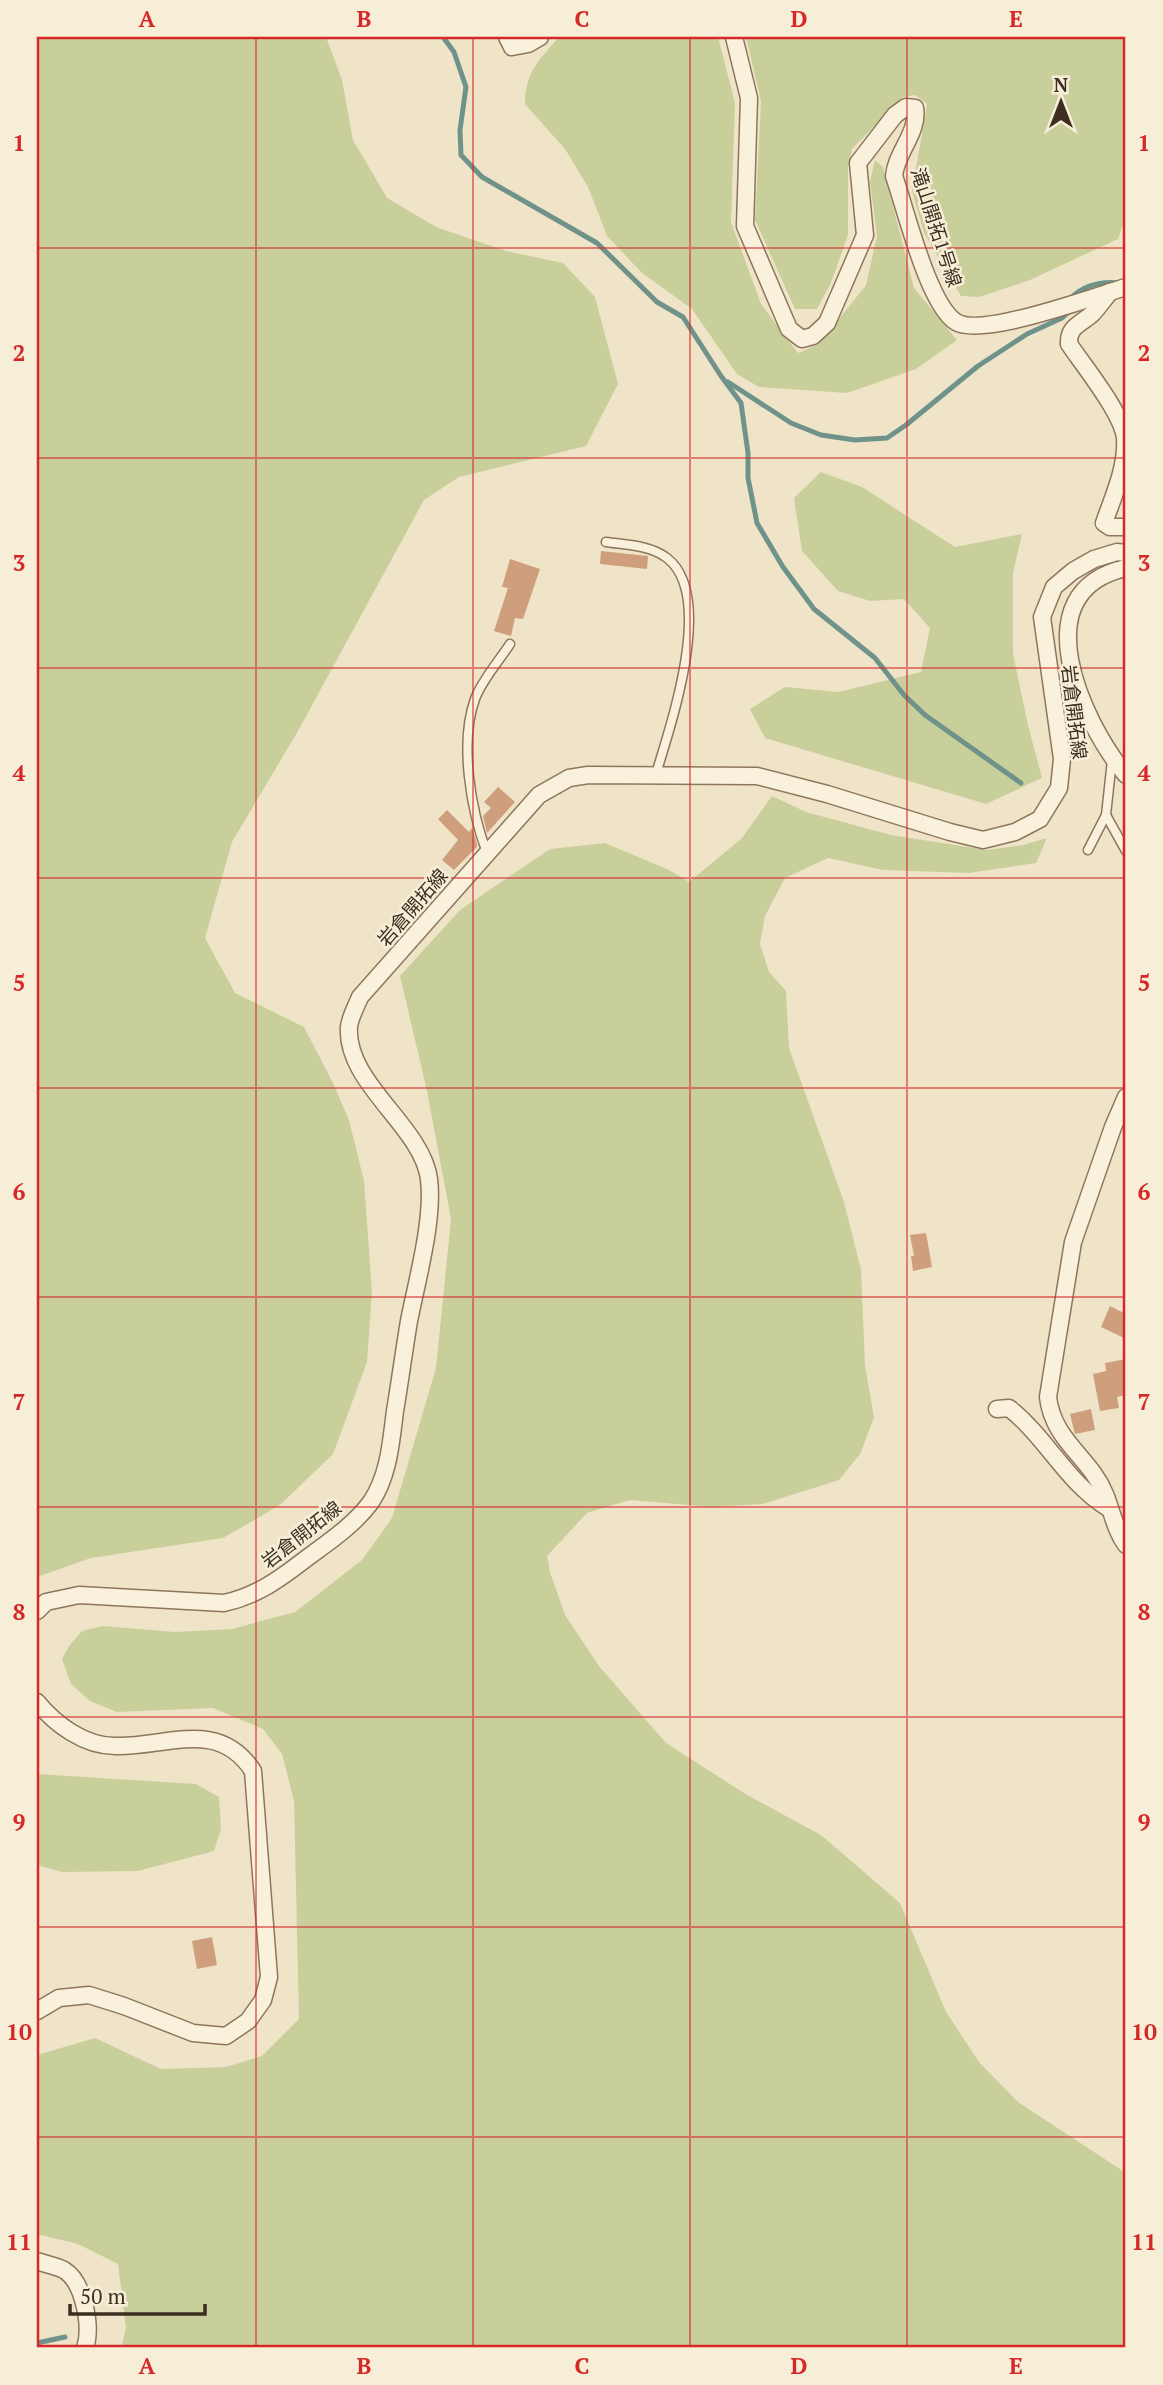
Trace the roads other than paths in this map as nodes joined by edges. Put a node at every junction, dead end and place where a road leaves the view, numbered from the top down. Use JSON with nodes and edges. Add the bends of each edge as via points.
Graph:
{"nodes":[{"id":1,"x":507,"y":37,"type":"edge"},
{"id":2,"x":540,"y":37,"type":"edge"},
{"id":3,"x":734,"y":37,"type":"edge"},
{"id":4,"x":1126,"y":287,"type":"edge"},
{"id":5,"x":1110,"y":292,"type":"junction"},
{"id":6,"x":1126,"y":527,"type":"edge"},
{"id":7,"x":606,"y":542,"type":"dead end"},
{"id":8,"x":1126,"y":552,"type":"edge"},
{"id":9,"x":1126,"y":568,"type":"edge"},
{"id":10,"x":510,"y":644,"type":"dead end"},
{"id":11,"x":1113,"y":759,"type":"junction"},
{"id":12,"x":656,"y":774,"type":"junction"},
{"id":13,"x":1126,"y":775,"type":"edge"},
{"id":14,"x":1106,"y":815,"type":"junction"},
{"id":15,"x":1088,"y":850,"type":"dead end"},
{"id":16,"x":1126,"y":851,"type":"edge"},
{"id":17,"x":487,"y":853,"type":"junction"},
{"id":18,"x":1126,"y":1097,"type":"edge"},
{"id":19,"x":997,"y":1409,"type":"dead end"},
{"id":20,"x":1108,"y":1508,"type":"junction"},
{"id":21,"x":1126,"y":1545,"type":"edge"},
{"id":22,"x":37,"y":1611,"type":"edge"},
{"id":23,"x":37,"y":1702,"type":"edge"},
{"id":24,"x":37,"y":2011,"type":"edge"},
{"id":25,"x":37,"y":2261,"type":"edge"},
{"id":26,"x":85,"y":2348,"type":"edge"}],
"edges":[{"from":1,"to":2,"type":"street","via":[[512,47]]},
{"from":3,"to":5,"type":"street","name":"滝山開拓1号線","via":[[749,98],[745,226],[789,328],[802,339],[827,323],[865,235],[858,163],[906,107],[915,108],[914,127],[895,162],[894,176],[932,288],[958,323],[984,326]]},
{"from":4,"to":5,"type":"street","name":"滝山開拓1号線"},
{"from":5,"to":6,"type":"street","via":[[1091,315],[1074,326],[1069,344],[1119,419],[1125,437],[1118,484],[1104,523]]},
{"from":7,"to":12,"type":"lane","via":[[647,548],[668,559],[685,588],[687,660]]},
{"from":8,"to":12,"type":"street","name":"岩倉開拓線","via":[[1094,559],[1073,571],[1054,587],[1042,617],[1062,759],[1059,788],[1040,819],[1015,832],[983,839],[950,832],[757,776]]},
{"from":9,"to":11,"type":"street","via":[[1104,573],[1087,585],[1069,620],[1068,648],[1079,698]]},
{"from":10,"to":17,"type":"lane","via":[[475,697],[469,721],[468,773]]},
{"from":11,"to":13,"type":"street"},
{"from":11,"to":14,"type":"lane"},
{"from":12,"to":17,"type":"street","name":"岩倉開拓線","via":[[569,778],[539,795]]},
{"from":14,"to":15,"type":"lane"},
{"from":14,"to":16,"type":"lane"},
{"from":17,"to":22,"type":"street","name":"岩倉開拓線","via":[[360,997],[349,1024],[349,1044],[356,1062],[423,1157],[430,1193],[385,1476],[370,1502],[347,1528],[265,1589],[244,1599],[224,1603],[79,1595],[46,1602]]},
{"from":18,"to":20,"type":"street","via":[[1073,1242],[1048,1396],[1060,1433],[1100,1485]]},
{"from":19,"to":20,"type":"street","via":[[1009,1408],[1024,1420],[1088,1495]]},
{"from":20,"to":21,"type":"street"},
{"from":23,"to":24,"type":"street","via":[[77,1736],[113,1746],[188,1737],[219,1743],[243,1755],[253,1771],[269,1977],[262,2000],[248,2021],[226,2036],[192,2033],[89,1995],[59,1998]]},
{"from":25,"to":26,"type":"street","via":[[64,2270],[76,2281],[87,2318]]}]}
